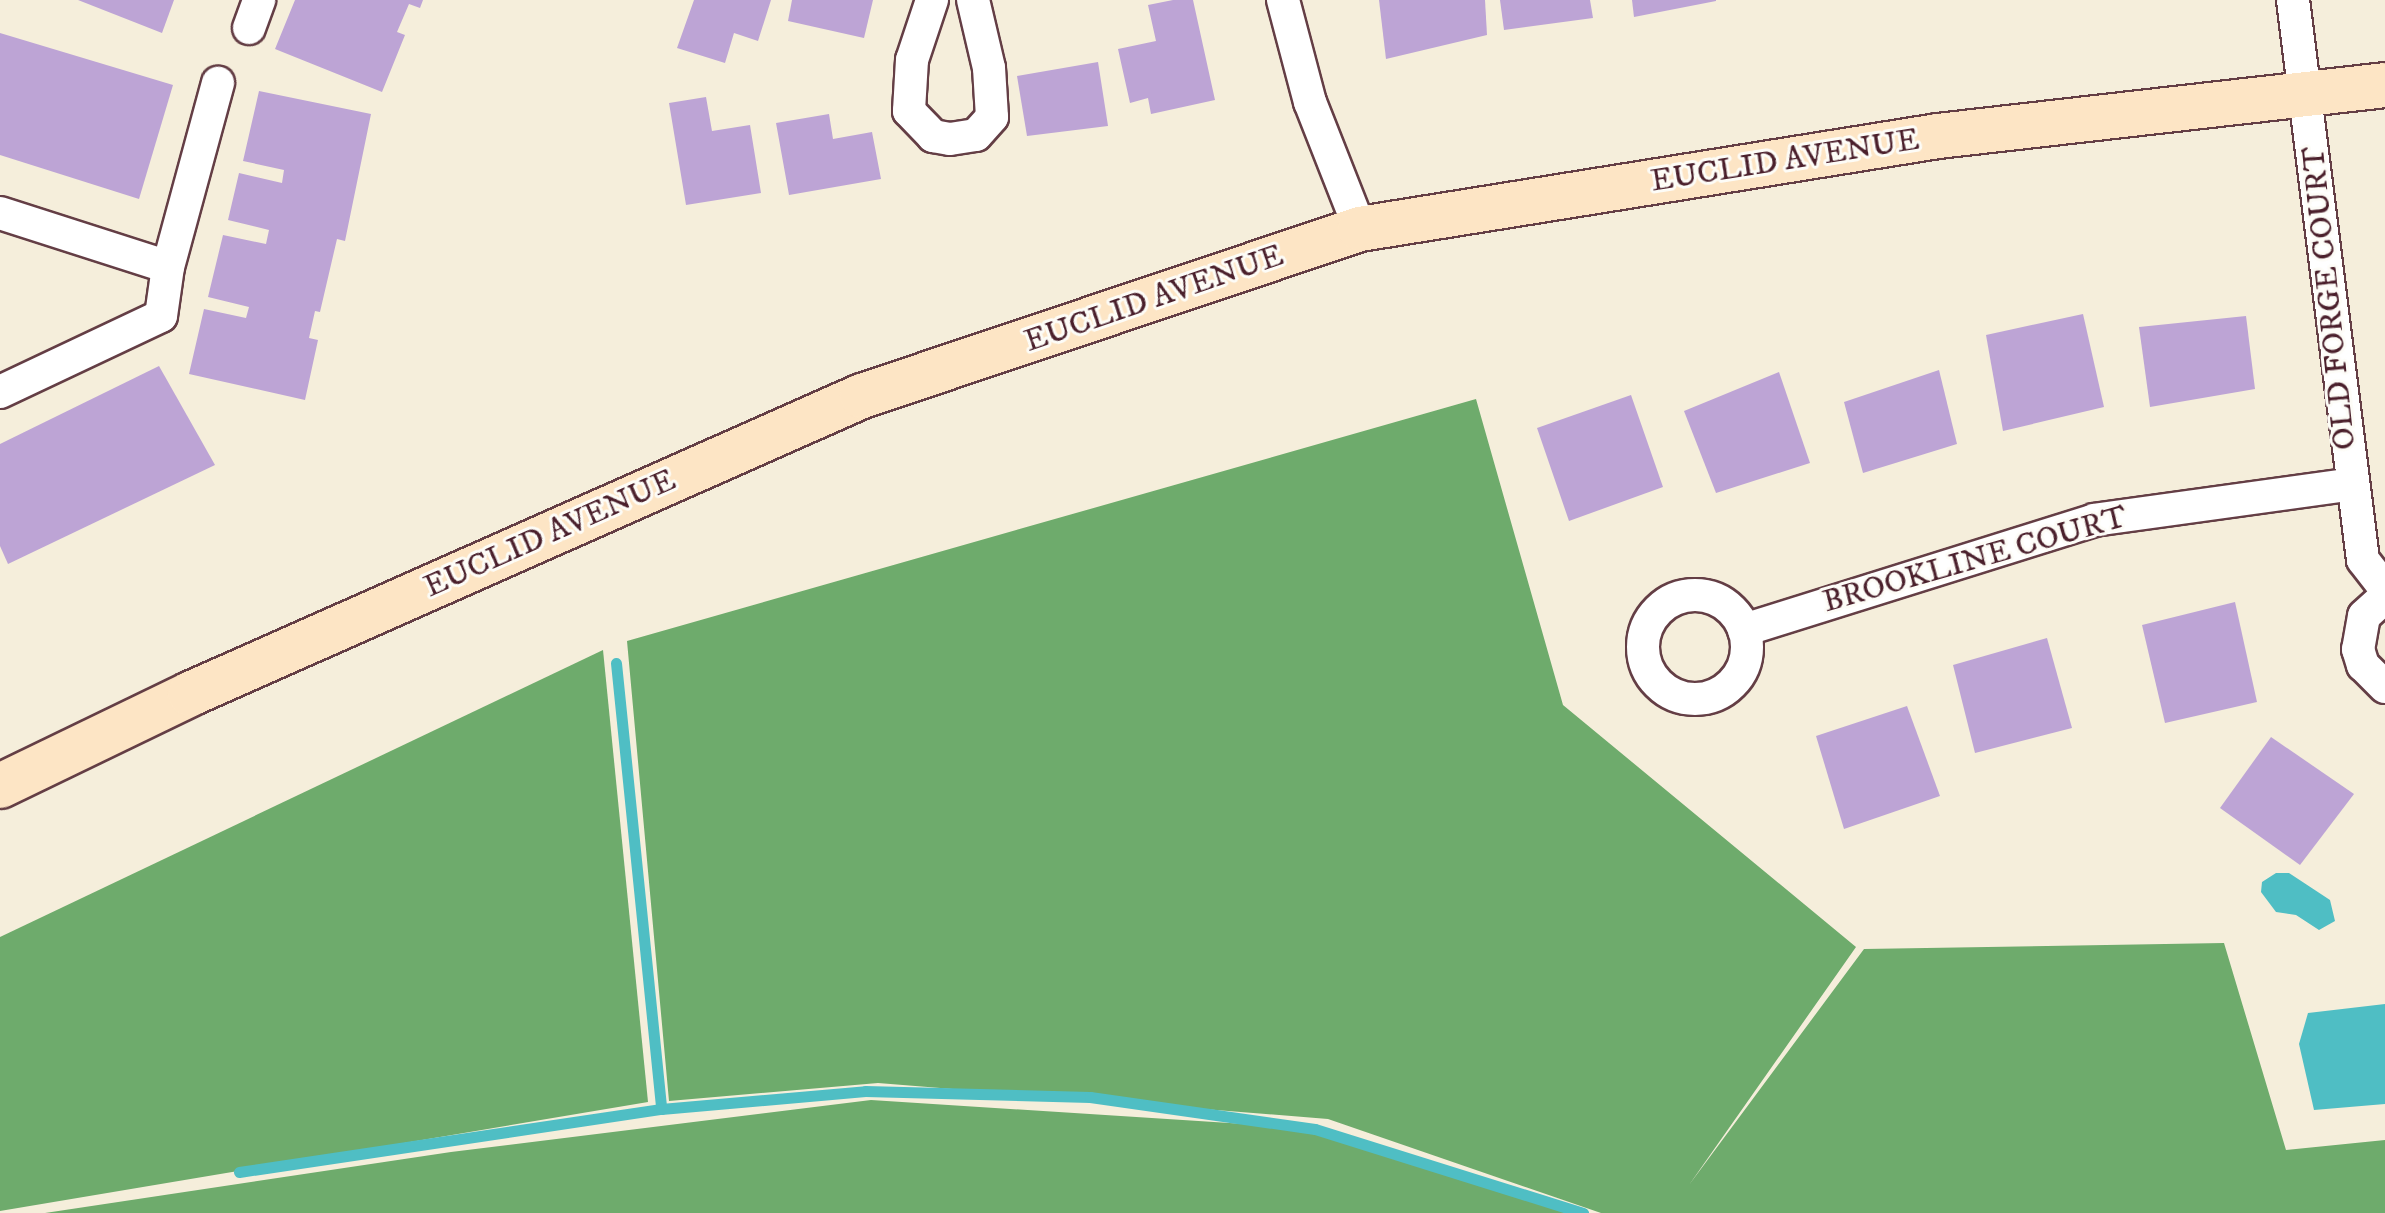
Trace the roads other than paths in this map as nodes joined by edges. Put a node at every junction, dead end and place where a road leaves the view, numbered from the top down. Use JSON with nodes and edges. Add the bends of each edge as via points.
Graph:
{"nodes":[{"id":1,"x":932,"y":0,"type":"edge"},
{"id":2,"x":973,"y":0,"type":"edge"},
{"id":3,"x":1283,"y":0,"type":"edge"},
{"id":4,"x":2293,"y":0,"type":"edge"},
{"id":5,"x":218,"y":83,"type":"dead end"},
{"id":6,"x":2385,"y":85,"type":"edge"},
{"id":7,"x":2308,"y":97,"type":"junction"},
{"id":8,"x":0,"y":213,"type":"edge"},
{"id":9,"x":1360,"y":229,"type":"junction"},
{"id":10,"x":168,"y":267,"type":"junction"},
{"id":11,"x":0,"y":392,"type":"edge"},
{"id":12,"x":2352,"y":484,"type":"junction"},
{"id":13,"x":2385,"y":588,"type":"edge"},
{"id":14,"x":2385,"y":597,"type":"edge"},
{"id":15,"x":1744,"y":630,"type":"dead end"},
{"id":16,"x":2385,"y":687,"type":"edge"},
{"id":17,"x":0,"y":786,"type":"edge"}],
"edges":[{"from":1,"to":2,"type":"street","via":[[912,60],[909,111],[933,136],[950,139],[976,135],[992,117],[989,68]]},
{"from":3,"to":9,"type":"street","via":[[1310,102]]},
{"from":4,"to":7,"type":"street","name":"OLD FORGE COURT"},
{"from":5,"to":10,"type":"street"},
{"from":6,"to":7,"type":"main road","name":"EUCLID AVENUE"},
{"from":7,"to":9,"type":"main road","name":"EUCLID AVENUE","via":[[1938,136]]},
{"from":7,"to":12,"type":"street","name":"OLD FORGE COURT"},
{"from":8,"to":10,"type":"street"},
{"from":9,"to":17,"type":"main road","name":"EUCLID AVENUE","via":[[862,396],[190,694]]},
{"from":10,"to":11,"type":"street","via":[[161,316]]},
{"from":12,"to":13,"type":"street","name":"OLD FORGE COURT","via":[[2363,560]]},
{"from":12,"to":15,"type":"street","name":"BROOKLINE COURT","via":[[2094,520]]},
{"from":14,"to":16,"type":"street","via":[[2364,616],[2358,649],[2363,665]]}]}
